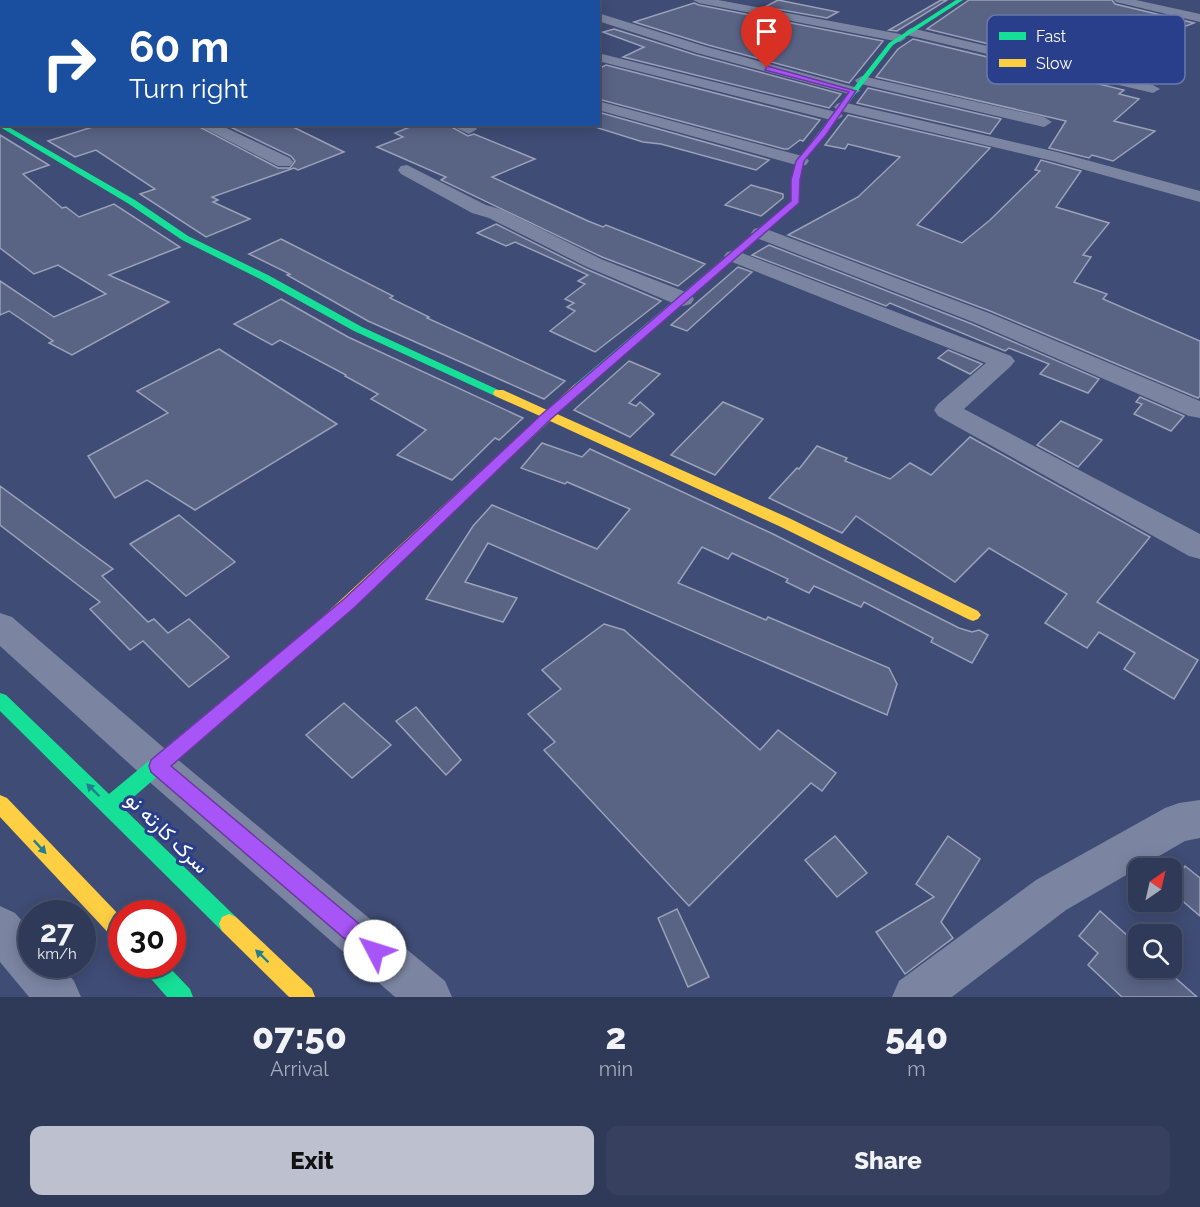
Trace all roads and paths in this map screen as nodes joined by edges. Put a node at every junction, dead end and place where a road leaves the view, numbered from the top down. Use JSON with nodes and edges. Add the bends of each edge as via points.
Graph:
{"nodes":[{"id":1,"x":699,"y":0,"type":"edge"},
{"id":2,"x":960,"y":0,"type":"edge"},
{"id":3,"x":1120,"y":0,"type":"edge"},
{"id":4,"x":600,"y":18,"type":"edge"},
{"id":5,"x":1200,"y":18,"type":"edge"},
{"id":6,"x":906,"y":35,"type":"junction"},
{"id":7,"x":722,"y":41,"type":"dead end"},
{"id":8,"x":702,"y":50,"type":"junction"},
{"id":9,"x":987,"y":53,"type":"edge"},
{"id":10,"x":600,"y":57,"type":"edge"},
{"id":11,"x":1130,"y":84,"type":"edge"},
{"id":12,"x":857,"y":86,"type":"junction"},
{"id":13,"x":1153,"y":89,"type":"dead end"},
{"id":14,"x":600,"y":106,"type":"edge"},
{"id":15,"x":839,"y":112,"type":"junction"},
{"id":16,"x":1044,"y":122,"type":"dead end"},
{"id":17,"x":3,"y":126,"type":"edge"},
{"id":18,"x":208,"y":126,"type":"edge"},
{"id":19,"x":801,"y":128,"type":"dead end"},
{"id":20,"x":823,"y":134,"type":"junction"},
{"id":21,"x":800,"y":161,"type":"junction"},
{"id":22,"x":284,"y":162,"type":"dead end"},
{"id":23,"x":407,"y":170,"type":"dead end"},
{"id":24,"x":1200,"y":196,"type":"edge"},
{"id":25,"x":760,"y":233,"type":"junction"},
{"id":26,"x":734,"y":256,"type":"junction"},
{"id":27,"x":683,"y":299,"type":"junction"},
{"id":28,"x":1198,"y":410,"type":"dead end"},
{"id":29,"x":546,"y":416,"type":"junction"},
{"id":30,"x":1200,"y":548,"type":"edge"},
{"id":31,"x":974,"y":615,"type":"dead end"},
{"id":32,"x":0,"y":626,"type":"edge"},
{"id":33,"x":0,"y":700,"type":"edge"},
{"id":34,"x":158,"y":766,"type":"junction"},
{"id":35,"x":0,"y":804,"type":"edge"},
{"id":36,"x":109,"y":806,"type":"junction"},
{"id":37,"x":1200,"y":819,"type":"edge"},
{"id":38,"x":108,"y":918,"type":"edge"},
{"id":39,"x":0,"y":928,"type":"edge"},
{"id":40,"x":164,"y":978,"type":"edge"},
{"id":41,"x":58,"y":997,"type":"edge"},
{"id":42,"x":182,"y":997,"type":"edge"},
{"id":43,"x":304,"y":997,"type":"edge"},
{"id":44,"x":429,"y":997,"type":"edge"},
{"id":45,"x":915,"y":997,"type":"edge"}],
"edges":[{"from":1,"to":6,"type":"street"},
{"from":2,"to":6,"type":"main road"},
{"from":3,"to":5,"type":"street"},
{"from":4,"to":8,"type":"street"},
{"from":6,"to":9,"type":"street"},
{"from":6,"to":12,"type":"main road","via":[[891,44]]},
{"from":7,"to":8,"type":"street"},
{"from":8,"to":12,"type":"street"},
{"from":10,"to":15,"type":"street"},
{"from":11,"to":13,"type":"street"},
{"from":12,"to":15,"type":"main road"},
{"from":12,"to":16,"type":"street"},
{"from":14,"to":21,"type":"street"},
{"from":15,"to":20,"type":"main road"},
{"from":15,"to":24,"type":"street","via":[[1058,157]]},
{"from":17,"to":29,"type":"main road","via":[[185,238],[358,329]]},
{"from":18,"to":22,"type":"street"},
{"from":19,"to":20,"type":"street"},
{"from":20,"to":21,"type":"main road"},
{"from":21,"to":25,"type":"main road","via":[[795,180],[796,201]]},
{"from":23,"to":27,"type":"street","via":[[594,263]]},
{"from":25,"to":26,"type":"main road"},
{"from":25,"to":28,"type":"street","via":[[942,300]]},
{"from":26,"to":27,"type":"main road"},
{"from":26,"to":30,"type":"street","via":[[1003,361],[947,410]]},
{"from":27,"to":29,"type":"main road"},
{"from":29,"to":31,"type":"main road","via":[[786,523]]},
{"from":29,"to":34,"type":"main road","via":[[350,603]]},
{"from":32,"to":34,"type":"street"},
{"from":36,"to":33,"type":"main road","name":"سرک کارته نو","one_way":true},
{"from":34,"to":36,"type":"main road"},
{"from":34,"to":44,"type":"street"},
{"from":35,"to":38,"type":"main road","one_way":true},
{"from":43,"to":36,"type":"main road","name":"سرک کارته نو","one_way":true},
{"from":37,"to":45,"type":"street","via":[[1179,822],[1051,895]]},
{"from":39,"to":41,"type":"street"},
{"from":40,"to":42,"type":"main road"}]}
